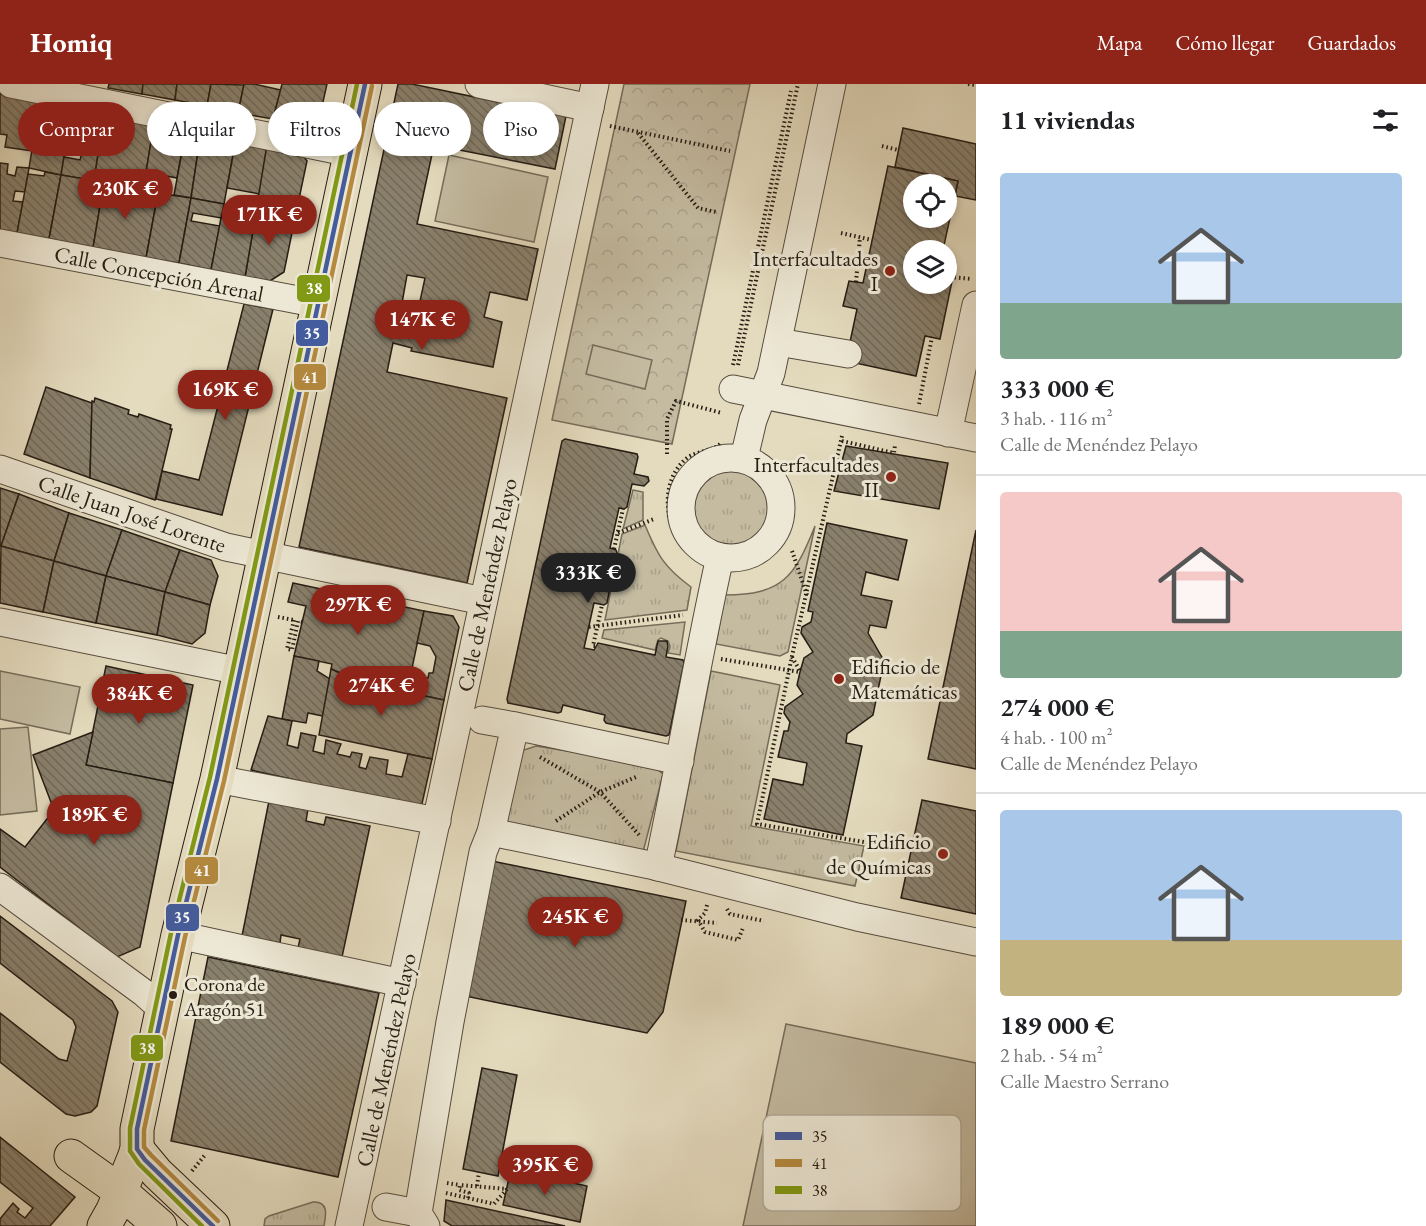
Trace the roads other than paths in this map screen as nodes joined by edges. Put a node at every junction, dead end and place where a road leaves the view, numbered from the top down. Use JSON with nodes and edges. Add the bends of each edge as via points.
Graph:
{"nodes":[{"id":1,"x":12,"y":84,"type":"edge"},
{"id":2,"x":364,"y":84,"type":"edge"},
{"id":3,"x":479,"y":84,"type":"edge"},
{"id":4,"x":831,"y":85,"type":"edge"},
{"id":5,"x":361,"y":102,"type":"edge"},
{"id":6,"x":598,"y":106,"type":"edge"},
{"id":7,"x":268,"y":136,"type":"edge"},
{"id":8,"x":350,"y":156,"type":"edge"},
{"id":9,"x":0,"y":243,"type":"edge"},
{"id":10,"x":318,"y":304,"type":"junction"},
{"id":11,"x":976,"y":305,"type":"edge"},
{"id":12,"x":778,"y":342,"type":"junction"},
{"id":13,"x":848,"y":354,"type":"dead end"},
{"id":14,"x":733,"y":377,"type":"road end"},
{"id":15,"x":764,"y":395,"type":"junction"},
{"id":16,"x":948,"y":433,"type":"junction"},
{"id":17,"x":976,"y":438,"type":"edge"},
{"id":18,"x":744,"y":458,"type":"junction"},
{"id":19,"x":0,"y":469,"type":"edge"},
{"id":20,"x":264,"y":555,"type":"junction"},
{"id":21,"x":720,"y":557,"type":"junction"},
{"id":22,"x":483,"y":601,"type":"junction"},
{"id":23,"x":0,"y":622,"type":"edge"},
{"id":24,"x":240,"y":671,"type":"junction"},
{"id":25,"x":482,"y":720,"type":"dead end"},
{"id":26,"x":515,"y":726,"type":"junction"},
{"id":27,"x":680,"y":761,"type":"junction"},
{"id":28,"x":217,"y":779,"type":"junction"},
{"id":29,"x":437,"y":821,"type":"junction"},
{"id":30,"x":491,"y":832,"type":"junction"},
{"id":31,"x":653,"y":855,"type":"junction"},
{"id":32,"x":0,"y":888,"type":"edge"},
{"id":33,"x":178,"y":935,"type":"junction"},
{"id":34,"x":976,"y":942,"type":"edge"},
{"id":35,"x":402,"y":983,"type":"junction"},
{"id":36,"x":163,"y":1010,"type":"junction"},
{"id":37,"x":137,"y":1149,"type":"junction"},
{"id":38,"x":71,"y":1156,"type":"dead end"},
{"id":39,"x":120,"y":1191,"type":"junction"},
{"id":40,"x":386,"y":1207,"type":"dead end"},
{"id":41,"x":422,"y":1219,"type":"edge"},
{"id":42,"x":104,"y":1226,"type":"edge"},
{"id":43,"x":160,"y":1226,"type":"edge"},
{"id":44,"x":213,"y":1226,"type":"edge"},
{"id":45,"x":349,"y":1226,"type":"edge"}],
"edges":[{"from":1,"to":7,"type":"street"},
{"from":2,"to":5,"type":"main road"},
{"from":3,"to":6,"type":"street"},
{"from":4,"to":12,"type":"street"},
{"from":6,"to":22,"type":"street","name":"Calle de Menéndez Pelayo"},
{"from":8,"to":10,"type":"main road"},
{"from":9,"to":10,"type":"street","name":"Calle Concepción Arenal"},
{"from":10,"to":20,"type":"main road"},
{"from":11,"to":16,"type":"street"},
{"from":12,"to":13,"type":"street"},
{"from":12,"to":15,"type":"street"},
{"from":14,"to":15,"type":"street"},
{"from":15,"to":16,"type":"street"},
{"from":15,"to":18,"type":"street"},
{"from":16,"to":17,"type":"street"},
{"from":18,"to":21,"type":"street","via":[[760,465],[780,493],[782,511],[778,528],[754,553],[738,558]]},
{"from":18,"to":21,"type":"street","via":[[712,460],[698,469],[682,496],[680,512],[688,534],[705,551]]},
{"from":19,"to":20,"type":"street","name":"Calle Juan José Lorente","via":[[207,541]]},
{"from":20,"to":22,"type":"street","name":"Calle Juan José Lorente"},
{"from":20,"to":24,"type":"main road"},
{"from":21,"to":27,"type":"street"},
{"from":22,"to":29,"type":"street","name":"Calle de Menéndez Pelayo"},
{"from":23,"to":24,"type":"street"},
{"from":24,"to":28,"type":"main road"},
{"from":25,"to":26,"type":"street"},
{"from":26,"to":27,"type":"street"},
{"from":26,"to":30,"type":"street"},
{"from":27,"to":31,"type":"street"},
{"from":28,"to":29,"type":"street"},
{"from":28,"to":33,"type":"main road"},
{"from":29,"to":35,"type":"street","name":"Calle de Menéndez Pelayo"},
{"from":30,"to":31,"type":"street"},
{"from":30,"to":41,"type":"street","via":[[483,852],[450,1022]]},
{"from":31,"to":34,"type":"street","via":[[857,916]]},
{"from":32,"to":36,"type":"street"},
{"from":33,"to":35,"type":"street"},
{"from":33,"to":36,"type":"main road"},
{"from":35,"to":45,"type":"street","name":"Calle de Menéndez Pelayo"},
{"from":36,"to":37,"type":"main road"},
{"from":37,"to":39,"type":"main road"},
{"from":37,"to":44,"type":"main road"},
{"from":38,"to":39,"type":"main road"},
{"from":39,"to":42,"type":"main road"},
{"from":39,"to":43,"type":"main road"},
{"from":40,"to":41,"type":"street"}]}
